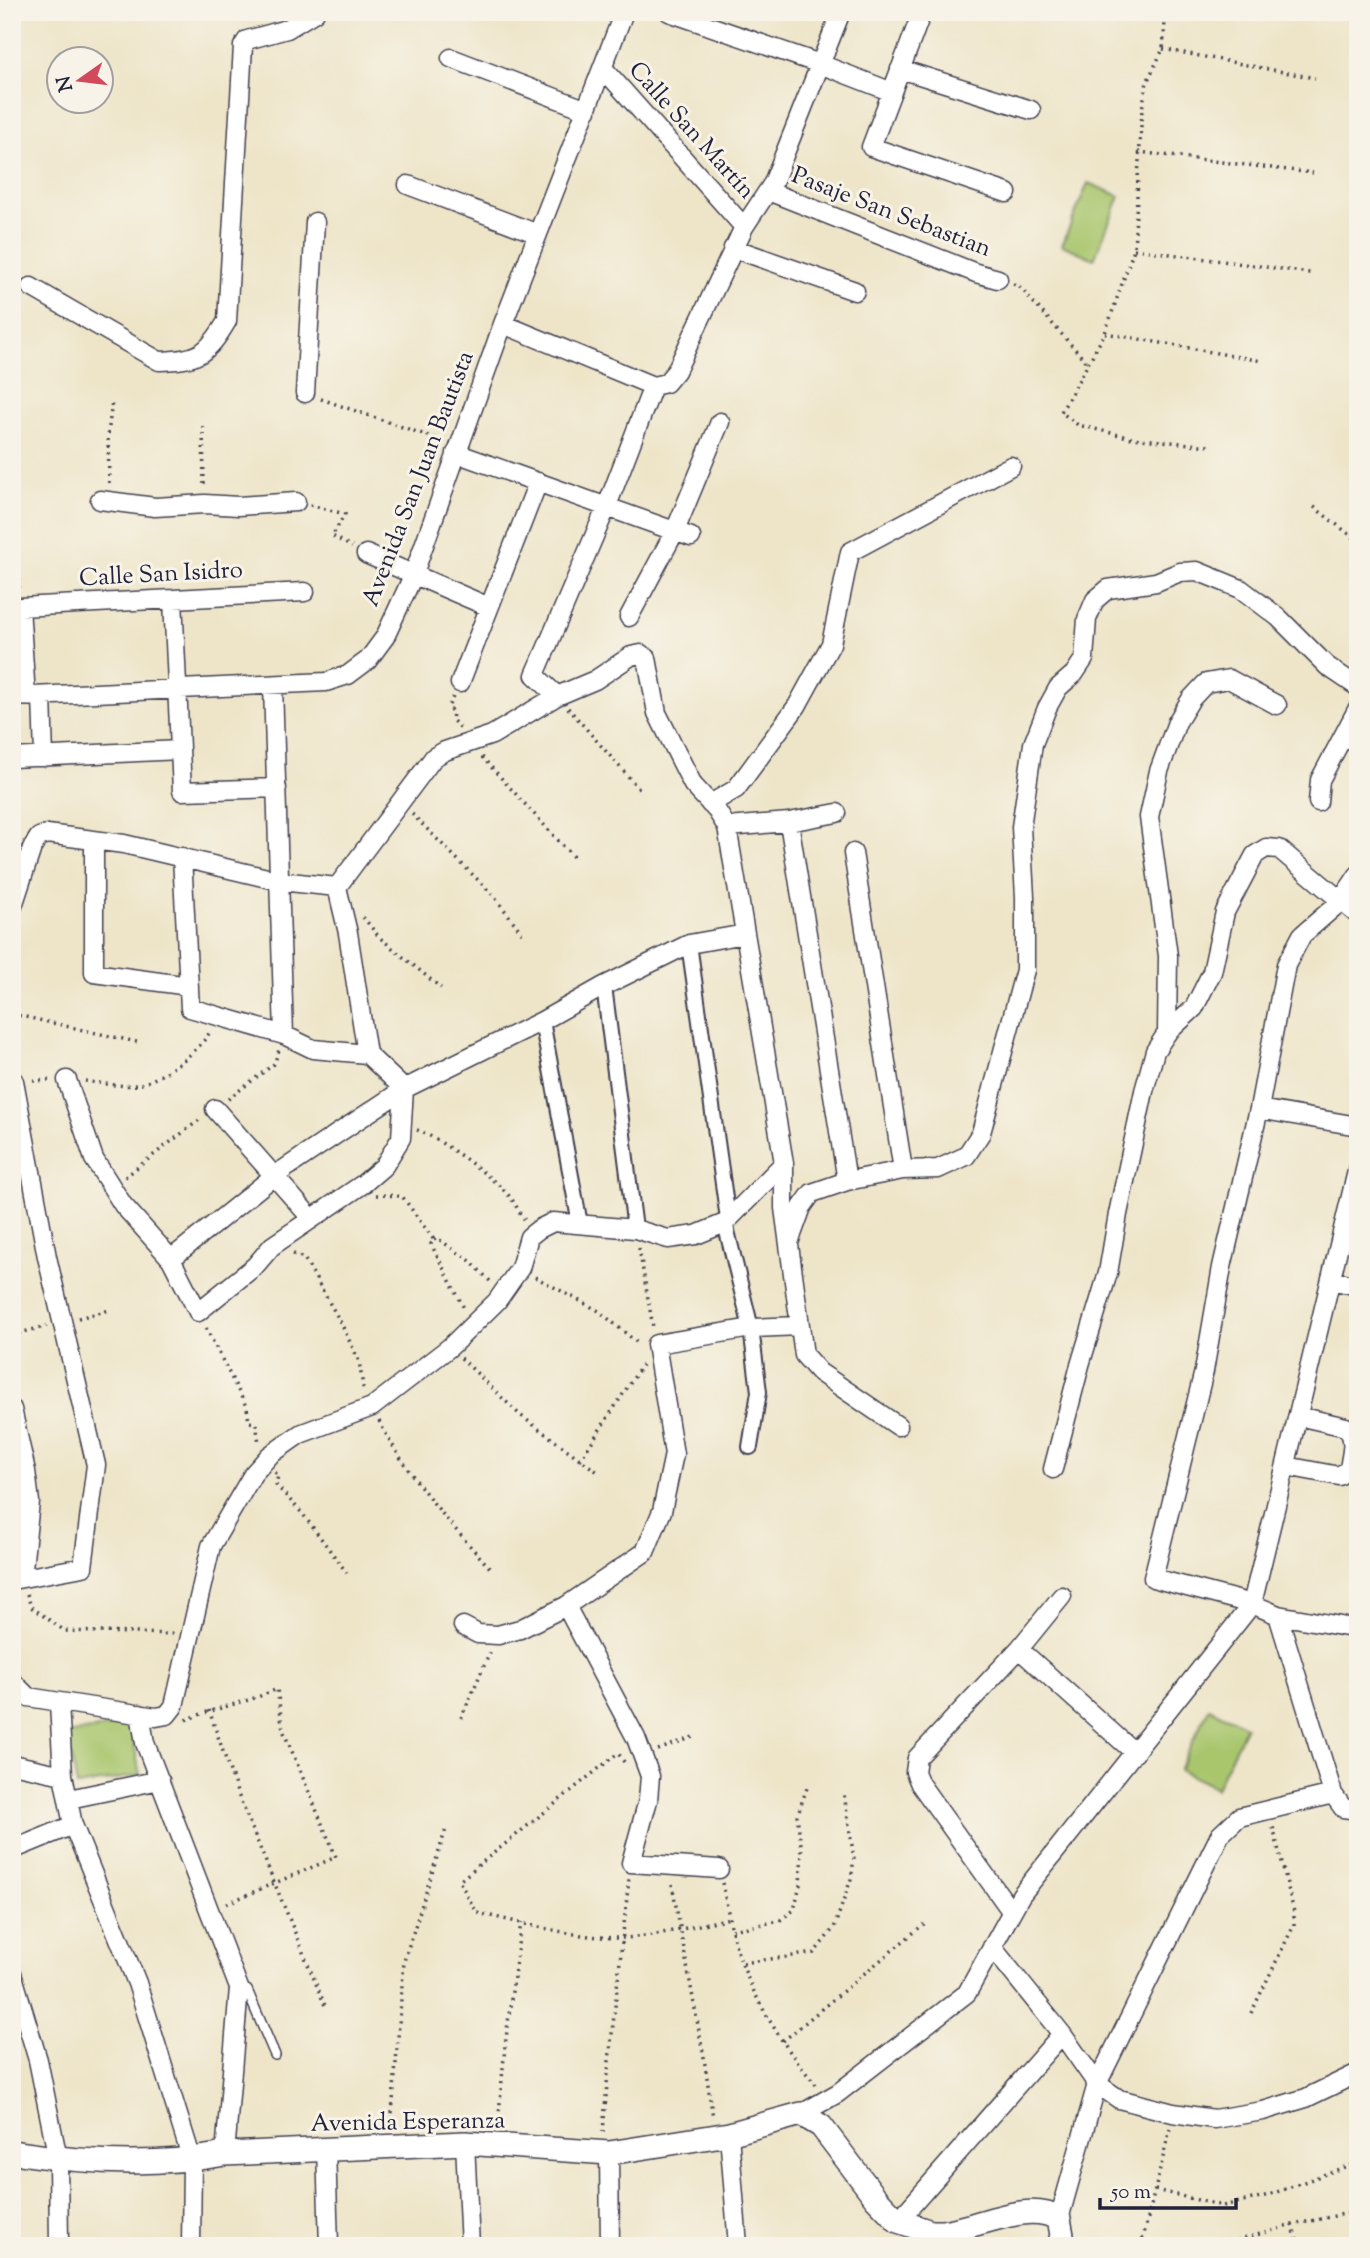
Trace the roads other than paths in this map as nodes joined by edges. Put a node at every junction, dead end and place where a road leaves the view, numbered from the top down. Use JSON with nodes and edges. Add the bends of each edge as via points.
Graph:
{"nodes":[{"id":1,"x":315,"y":12,"type":"edge"},
{"id":2,"x":624,"y":12,"type":"edge"},
{"id":3,"x":669,"y":12,"type":"edge"},
{"id":4,"x":841,"y":12,"type":"edge"},
{"id":5,"x":922,"y":12,"type":"edge"},
{"id":6,"x":451,"y":58,"type":"dead end"},
{"id":7,"x":820,"y":64,"type":"junction"},
{"id":8,"x":603,"y":68,"type":"junction"},
{"id":9,"x":900,"y":69,"type":"junction"},
{"id":10,"x":892,"y":92,"type":"junction"},
{"id":11,"x":587,"y":110,"type":"junction"},
{"id":12,"x":1031,"y":110,"type":"dead end"},
{"id":13,"x":408,"y":185,"type":"dead end"},
{"id":14,"x":768,"y":191,"type":"junction"},
{"id":15,"x":1007,"y":193,"type":"dead end"},
{"id":16,"x":315,"y":222,"type":"dead end"},
{"id":17,"x":744,"y":227,"type":"junction"},
{"id":18,"x":538,"y":234,"type":"junction"},
{"id":19,"x":733,"y":248,"type":"junction"},
{"id":20,"x":998,"y":279,"type":"road end"},
{"id":21,"x":31,"y":287,"type":"dead end"},
{"id":22,"x":855,"y":291,"type":"dead end"},
{"id":23,"x":503,"y":324,"type":"junction"},
{"id":24,"x":653,"y":386,"type":"junction"},
{"id":25,"x":305,"y":393,"type":"road end"},
{"id":26,"x":720,"y":422,"type":"dead end"},
{"id":27,"x":457,"y":450,"type":"junction"},
{"id":28,"x":1011,"y":466,"type":"dead end"},
{"id":29,"x":538,"y":482,"type":"junction"},
{"id":30,"x":104,"y":501,"type":"road end"},
{"id":31,"x":296,"y":502,"type":"road end"},
{"id":32,"x":607,"y":506,"type":"junction"},
{"id":33,"x":683,"y":534,"type":"junction"},
{"id":34,"x":366,"y":554,"type":"road end"},
{"id":35,"x":413,"y":576,"type":"junction"},
{"id":36,"x":305,"y":592,"type":"dead end"},
{"id":37,"x":173,"y":599,"type":"junction"},
{"id":38,"x":489,"y":607,"type":"junction"},
{"id":39,"x":629,"y":617,"type":"dead end"},
{"id":40,"x":460,"y":683,"type":"road end"},
{"id":41,"x":273,"y":686,"type":"junction"},
{"id":42,"x":1358,"y":687,"type":"edge"},
{"id":43,"x":178,"y":689,"type":"junction"},
{"id":44,"x":27,"y":696,"type":"edge"},
{"id":45,"x":557,"y":696,"type":"junction"},
{"id":46,"x":1277,"y":705,"type":"dead end"},
{"id":47,"x":1358,"y":708,"type":"edge"},
{"id":48,"x":180,"y":750,"type":"junction"},
{"id":49,"x":44,"y":757,"type":"junction"},
{"id":50,"x":12,"y":758,"type":"edge"},
{"id":51,"x":277,"y":788,"type":"junction"},
{"id":52,"x":1318,"y":802,"type":"dead end"},
{"id":53,"x":710,"y":804,"type":"junction"},
{"id":54,"x":837,"y":813,"type":"dead end"},
{"id":55,"x":789,"y":822,"type":"junction"},
{"id":56,"x":727,"y":827,"type":"junction"},
{"id":57,"x":94,"y":840,"type":"junction"},
{"id":58,"x":853,"y":853,"type":"dead end"},
{"id":59,"x":182,"y":858,"type":"junction"},
{"id":60,"x":1358,"y":875,"type":"edge"},
{"id":61,"x":280,"y":881,"type":"junction"},
{"id":62,"x":337,"y":887,"type":"junction"},
{"id":63,"x":1340,"y":902,"type":"junction"},
{"id":64,"x":12,"y":909,"type":"edge"},
{"id":65,"x":1358,"y":915,"type":"edge"},
{"id":66,"x":745,"y":934,"type":"junction"},
{"id":67,"x":688,"y":944,"type":"junction"},
{"id":68,"x":189,"y":986,"type":"junction"},
{"id":69,"x":604,"y":986,"type":"junction"},
{"id":70,"x":542,"y":1021,"type":"junction"},
{"id":71,"x":1167,"y":1033,"type":"junction"},
{"id":72,"x":284,"y":1035,"type":"junction"},
{"id":73,"x":368,"y":1054,"type":"junction"},
{"id":74,"x":67,"y":1080,"type":"road end"},
{"id":75,"x":14,"y":1081,"type":"road end"},
{"id":76,"x":404,"y":1089,"type":"junction"},
{"id":77,"x":215,"y":1109,"type":"dead end"},
{"id":78,"x":1259,"y":1109,"type":"junction"},
{"id":79,"x":1358,"y":1126,"type":"edge"},
{"id":80,"x":784,"y":1163,"type":"junction"},
{"id":81,"x":1358,"y":1167,"type":"edge"},
{"id":82,"x":903,"y":1170,"type":"junction"},
{"id":83,"x":274,"y":1175,"type":"junction"},
{"id":84,"x":847,"y":1181,"type":"junction"},
{"id":85,"x":311,"y":1218,"type":"junction"},
{"id":86,"x":727,"y":1221,"type":"junction"},
{"id":87,"x":579,"y":1224,"type":"junction"},
{"id":88,"x":635,"y":1229,"type":"junction"},
{"id":89,"x":789,"y":1243,"type":"junction"},
{"id":90,"x":171,"y":1259,"type":"junction"},
{"id":91,"x":1331,"y":1280,"type":"junction"},
{"id":92,"x":1358,"y":1286,"type":"edge"},
{"id":93,"x":800,"y":1326,"type":"junction"},
{"id":94,"x":751,"y":1328,"type":"junction"},
{"id":95,"x":12,"y":1409,"type":"edge"},
{"id":96,"x":1298,"y":1416,"type":"junction"},
{"id":97,"x":898,"y":1426,"type":"dead end"},
{"id":98,"x":750,"y":1447,"type":"dead end"},
{"id":99,"x":1286,"y":1466,"type":"junction"},
{"id":100,"x":1053,"y":1469,"type":"dead end"},
{"id":101,"x":17,"y":1579,"type":"edge"},
{"id":102,"x":1062,"y":1596,"type":"dead end"},
{"id":103,"x":1252,"y":1604,"type":"junction"},
{"id":104,"x":566,"y":1606,"type":"junction"},
{"id":105,"x":1278,"y":1615,"type":"junction"},
{"id":106,"x":463,"y":1626,"type":"dead end"},
{"id":107,"x":1358,"y":1629,"type":"edge"},
{"id":108,"x":1019,"y":1649,"type":"junction"},
{"id":109,"x":12,"y":1681,"type":"edge"},
{"id":110,"x":59,"y":1703,"type":"junction"},
{"id":111,"x":148,"y":1715,"type":"junction"},
{"id":112,"x":1135,"y":1753,"type":"junction"},
{"id":113,"x":12,"y":1764,"type":"edge"},
{"id":114,"x":63,"y":1776,"type":"junction"},
{"id":115,"x":160,"y":1780,"type":"junction"},
{"id":116,"x":1333,"y":1794,"type":"junction"},
{"id":117,"x":69,"y":1799,"type":"junction"},
{"id":118,"x":1358,"y":1810,"type":"edge"},
{"id":119,"x":73,"y":1825,"type":"junction"},
{"id":120,"x":12,"y":1850,"type":"edge"},
{"id":121,"x":719,"y":1869,"type":"road end"},
{"id":122,"x":1011,"y":1911,"type":"junction"},
{"id":123,"x":992,"y":1947,"type":"junction"},
{"id":124,"x":12,"y":1973,"type":"edge"},
{"id":125,"x":239,"y":1988,"type":"junction"},
{"id":126,"x":1062,"y":2034,"type":"junction"},
{"id":127,"x":275,"y":2054,"type":"dead end"},
{"id":128,"x":1358,"y":2073,"type":"edge"},
{"id":129,"x":1097,"y":2084,"type":"junction"},
{"id":130,"x":801,"y":2115,"type":"junction"},
{"id":131,"x":722,"y":2135,"type":"junction"},
{"id":132,"x":465,"y":2143,"type":"junction"},
{"id":133,"x":326,"y":2148,"type":"junction"},
{"id":134,"x":12,"y":2152,"type":"edge"},
{"id":135,"x":609,"y":2153,"type":"junction"},
{"id":136,"x":225,"y":2154,"type":"junction"},
{"id":137,"x":58,"y":2159,"type":"junction"},
{"id":138,"x":192,"y":2160,"type":"junction"},
{"id":139,"x":1059,"y":2219,"type":"junction"},
{"id":140,"x":898,"y":2221,"type":"junction"},
{"id":141,"x":925,"y":2239,"type":"edge"},
{"id":142,"x":60,"y":2246,"type":"edge"},
{"id":143,"x":191,"y":2246,"type":"edge"},
{"id":144,"x":330,"y":2246,"type":"edge"},
{"id":145,"x":470,"y":2246,"type":"edge"},
{"id":146,"x":610,"y":2246,"type":"edge"},
{"id":147,"x":738,"y":2246,"type":"edge"},
{"id":148,"x":1059,"y":2246,"type":"edge"}],
"edges":[{"from":1,"to":21,"type":"street","via":[[286,29],[247,40],[243,46],[227,321],[213,345],[197,356],[159,361]]},
{"from":2,"to":8,"type":"street","name":"Avenida San Juan Bautista"},
{"from":3,"to":7,"type":"street"},
{"from":4,"to":7,"type":"street"},
{"from":5,"to":9,"type":"street"},
{"from":6,"to":11,"type":"street"},
{"from":7,"to":10,"type":"street"},
{"from":7,"to":14,"type":"street"},
{"from":8,"to":11,"type":"street","name":"Avenida San Juan Bautista"},
{"from":8,"to":17,"type":"street","name":"Calle San Martín"},
{"from":9,"to":10,"type":"street"},
{"from":9,"to":12,"type":"street"},
{"from":10,"to":15,"type":"street","via":[[871,147]]},
{"from":11,"to":18,"type":"street","name":"Avenida San Juan Bautista"},
{"from":13,"to":18,"type":"street"},
{"from":14,"to":17,"type":"street"},
{"from":14,"to":20,"type":"street","name":"Pasaje San Sebastian"},
{"from":16,"to":25,"type":"street"},
{"from":17,"to":19,"type":"street"},
{"from":18,"to":23,"type":"street","name":"Avenida San Juan Bautista"},
{"from":19,"to":22,"type":"street"},
{"from":19,"to":24,"type":"street","via":[[676,371],[666,383]]},
{"from":23,"to":24,"type":"street"},
{"from":23,"to":27,"type":"street","name":"Avenida San Juan Bautista"},
{"from":24,"to":32,"type":"street"},
{"from":26,"to":33,"type":"street"},
{"from":27,"to":29,"type":"street"},
{"from":27,"to":35,"type":"street","name":"Avenida San Juan Bautista"},
{"from":28,"to":53,"type":"street","via":[[850,552],[831,645],[797,706],[736,789]]},
{"from":29,"to":32,"type":"street"},
{"from":29,"to":38,"type":"street"},
{"from":30,"to":31,"type":"street","via":[[155,507]]},
{"from":32,"to":33,"type":"street"},
{"from":32,"to":45,"type":"street","via":[[534,675]]},
{"from":33,"to":39,"type":"street"},
{"from":34,"to":35,"type":"street"},
{"from":35,"to":38,"type":"street"},
{"from":35,"to":41,"type":"street","name":"Avenida San Juan Bautista","via":[[385,637],[368,660],[348,675],[326,682]]},
{"from":36,"to":37,"type":"street","name":"Calle San Isidro"},
{"from":37,"to":43,"type":"street"},
{"from":37,"to":44,"type":"street","name":"Calle San Isidro","via":[[20,607]]},
{"from":38,"to":40,"type":"street"},
{"from":41,"to":43,"type":"street","name":"Avenida San Juan Bautista"},
{"from":41,"to":51,"type":"street"},
{"from":42,"to":82,"type":"street","via":[[1327,666],[1278,617],[1241,589],[1197,572],[1108,589],[1095,600],[1087,619],[1084,659],[1053,698],[1033,744],[1021,827],[1025,970],[981,1133],[966,1156],[938,1169]]},
{"from":43,"to":44,"type":"street","name":"Avenida San Juan Bautista"},
{"from":43,"to":48,"type":"street"},
{"from":44,"to":49,"type":"street"},
{"from":45,"to":53,"type":"street","via":[[595,680],[631,656],[647,658],[657,713],[693,785]]},
{"from":45,"to":62,"type":"street","via":[[492,736],[434,757]]},
{"from":46,"to":71,"type":"street","via":[[1229,679],[1206,683],[1177,722],[1159,771],[1149,817],[1168,956]]},
{"from":47,"to":52,"type":"street","via":[[1320,780]]},
{"from":48,"to":49,"type":"street"},
{"from":48,"to":51,"type":"street","via":[[182,791]]},
{"from":49,"to":50,"type":"street"},
{"from":51,"to":61,"type":"street"},
{"from":53,"to":56,"type":"street"},
{"from":54,"to":55,"type":"street"},
{"from":55,"to":56,"type":"street"},
{"from":55,"to":84,"type":"street"},
{"from":56,"to":66,"type":"street"},
{"from":57,"to":59,"type":"street"},
{"from":57,"to":64,"type":"street","via":[[38,836]]},
{"from":57,"to":68,"type":"street","via":[[94,972]]},
{"from":58,"to":82,"type":"street"},
{"from":59,"to":61,"type":"street"},
{"from":59,"to":68,"type":"street"},
{"from":60,"to":63,"type":"street"},
{"from":61,"to":62,"type":"street"},
{"from":61,"to":72,"type":"street"},
{"from":62,"to":73,"type":"street"},
{"from":63,"to":65,"type":"street"},
{"from":63,"to":71,"type":"street","via":[[1279,849],[1266,848],[1255,855],[1225,912],[1212,972],[1194,1007]]},
{"from":63,"to":78,"type":"street","via":[[1302,934],[1286,965]]},
{"from":66,"to":67,"type":"street"},
{"from":66,"to":80,"type":"street"},
{"from":67,"to":69,"type":"street"},
{"from":67,"to":86,"type":"street"},
{"from":68,"to":72,"type":"street","via":[[190,1008]]},
{"from":69,"to":70,"type":"street"},
{"from":69,"to":88,"type":"street"},
{"from":70,"to":76,"type":"street"},
{"from":70,"to":87,"type":"street"},
{"from":71,"to":100,"type":"street","via":[[1155,1051],[1144,1091],[1108,1273]]},
{"from":72,"to":73,"type":"street","via":[[313,1049]]},
{"from":73,"to":76,"type":"street"},
{"from":74,"to":90,"type":"street","via":[[94,1159],[123,1206]]},
{"from":75,"to":101,"type":"street","via":[[47,1257],[96,1465],[83,1567]]},
{"from":76,"to":83,"type":"street"},
{"from":76,"to":85,"type":"street","via":[[401,1138],[384,1166]]},
{"from":77,"to":83,"type":"street"},
{"from":78,"to":79,"type":"street"},
{"from":78,"to":103,"type":"street","via":[[1222,1266],[1204,1371],[1153,1577]]},
{"from":80,"to":86,"type":"street"},
{"from":80,"to":89,"type":"street"},
{"from":81,"to":91,"type":"street"},
{"from":82,"to":84,"type":"street"},
{"from":83,"to":85,"type":"street"},
{"from":83,"to":90,"type":"street"},
{"from":84,"to":89,"type":"street","via":[[812,1193]]},
{"from":85,"to":90,"type":"street","via":[[198,1312]]},
{"from":86,"to":88,"type":"street","via":[[696,1235],[668,1240]]},
{"from":86,"to":94,"type":"street"},
{"from":87,"to":88,"type":"street"},
{"from":87,"to":111,"type":"street","via":[[553,1222],[538,1229],[529,1237],[520,1268],[473,1325],[372,1406],[300,1434],[267,1458],[211,1546],[174,1706],[167,1715]]},
{"from":89,"to":93,"type":"street"},
{"from":91,"to":92,"type":"street"},
{"from":91,"to":96,"type":"street"},
{"from":93,"to":94,"type":"street"},
{"from":93,"to":97,"type":"street","via":[[804,1355],[819,1372]]},
{"from":94,"to":98,"type":"street","via":[[759,1392]]},
{"from":94,"to":104,"type":"street","via":[[652,1348],[674,1454],[662,1511],[645,1552]]},
{"from":95,"to":101,"type":"street","via":[[30,1502]]},
{"from":96,"to":99,"type":"street"},
{"from":96,"to":99,"type":"street","via":[[1346,1427],[1354,1441],[1349,1469],[1339,1476]]},
{"from":99,"to":103,"type":"street"},
{"from":102,"to":108,"type":"street"},
{"from":103,"to":105,"type":"street"},
{"from":103,"to":112,"type":"street"},
{"from":104,"to":106,"type":"street","via":[[498,1635],[478,1634]]},
{"from":104,"to":121,"type":"street","via":[[636,1738],[650,1776],[631,1863]]},
{"from":105,"to":107,"type":"street"},
{"from":105,"to":116,"type":"street"},
{"from":108,"to":112,"type":"street"},
{"from":108,"to":122,"type":"street","via":[[917,1758],[915,1772]]},
{"from":109,"to":110,"type":"street","via":[[28,1697]]},
{"from":110,"to":111,"type":"street"},
{"from":110,"to":114,"type":"street"},
{"from":111,"to":115,"type":"street","via":[[145,1743]]},
{"from":112,"to":122,"type":"street"},
{"from":113,"to":114,"type":"street"},
{"from":114,"to":117,"type":"street"},
{"from":115,"to":117,"type":"street"},
{"from":115,"to":125,"type":"street"},
{"from":116,"to":118,"type":"street","via":[[1343,1808]]},
{"from":116,"to":129,"type":"street","via":[[1239,1817],[1220,1835]]},
{"from":117,"to":119,"type":"street"},
{"from":119,"to":120,"type":"street"},
{"from":119,"to":138,"type":"street","via":[[137,1983]]},
{"from":122,"to":123,"type":"street"},
{"from":123,"to":126,"type":"street"},
{"from":123,"to":130,"type":"street","via":[[967,1993],[838,2093]]},
{"from":124,"to":137,"type":"street","via":[[38,2060]]},
{"from":125,"to":127,"type":"lane","via":[[247,1990]]},
{"from":125,"to":136,"type":"street"},
{"from":126,"to":129,"type":"street"},
{"from":126,"to":140,"type":"street"},
{"from":128,"to":129,"type":"street","via":[[1307,2098],[1263,2112],[1214,2119],[1119,2099]]},
{"from":129,"to":139,"type":"street"},
{"from":130,"to":131,"type":"street","name":"Avenida Esperanza"},
{"from":130,"to":140,"type":"street","via":[[821,2126]]},
{"from":131,"to":135,"type":"street","name":"Avenida Esperanza"},
{"from":131,"to":147,"type":"street"},
{"from":132,"to":133,"type":"street","name":"Avenida Esperanza"},
{"from":132,"to":135,"type":"street","name":"Avenida Esperanza"},
{"from":132,"to":145,"type":"street"},
{"from":133,"to":136,"type":"street","name":"Avenida Esperanza"},
{"from":133,"to":144,"type":"street"},
{"from":134,"to":137,"type":"street","name":"Avenida Esperanza"},
{"from":135,"to":146,"type":"street"},
{"from":136,"to":138,"type":"street","name":"Avenida Esperanza"},
{"from":137,"to":138,"type":"street","name":"Avenida Esperanza","via":[[118,2163]]},
{"from":137,"to":142,"type":"street"},
{"from":138,"to":143,"type":"street"},
{"from":139,"to":141,"type":"street","via":[[1030,2210]]},
{"from":139,"to":148,"type":"street"},
{"from":140,"to":141,"type":"street"}]}
